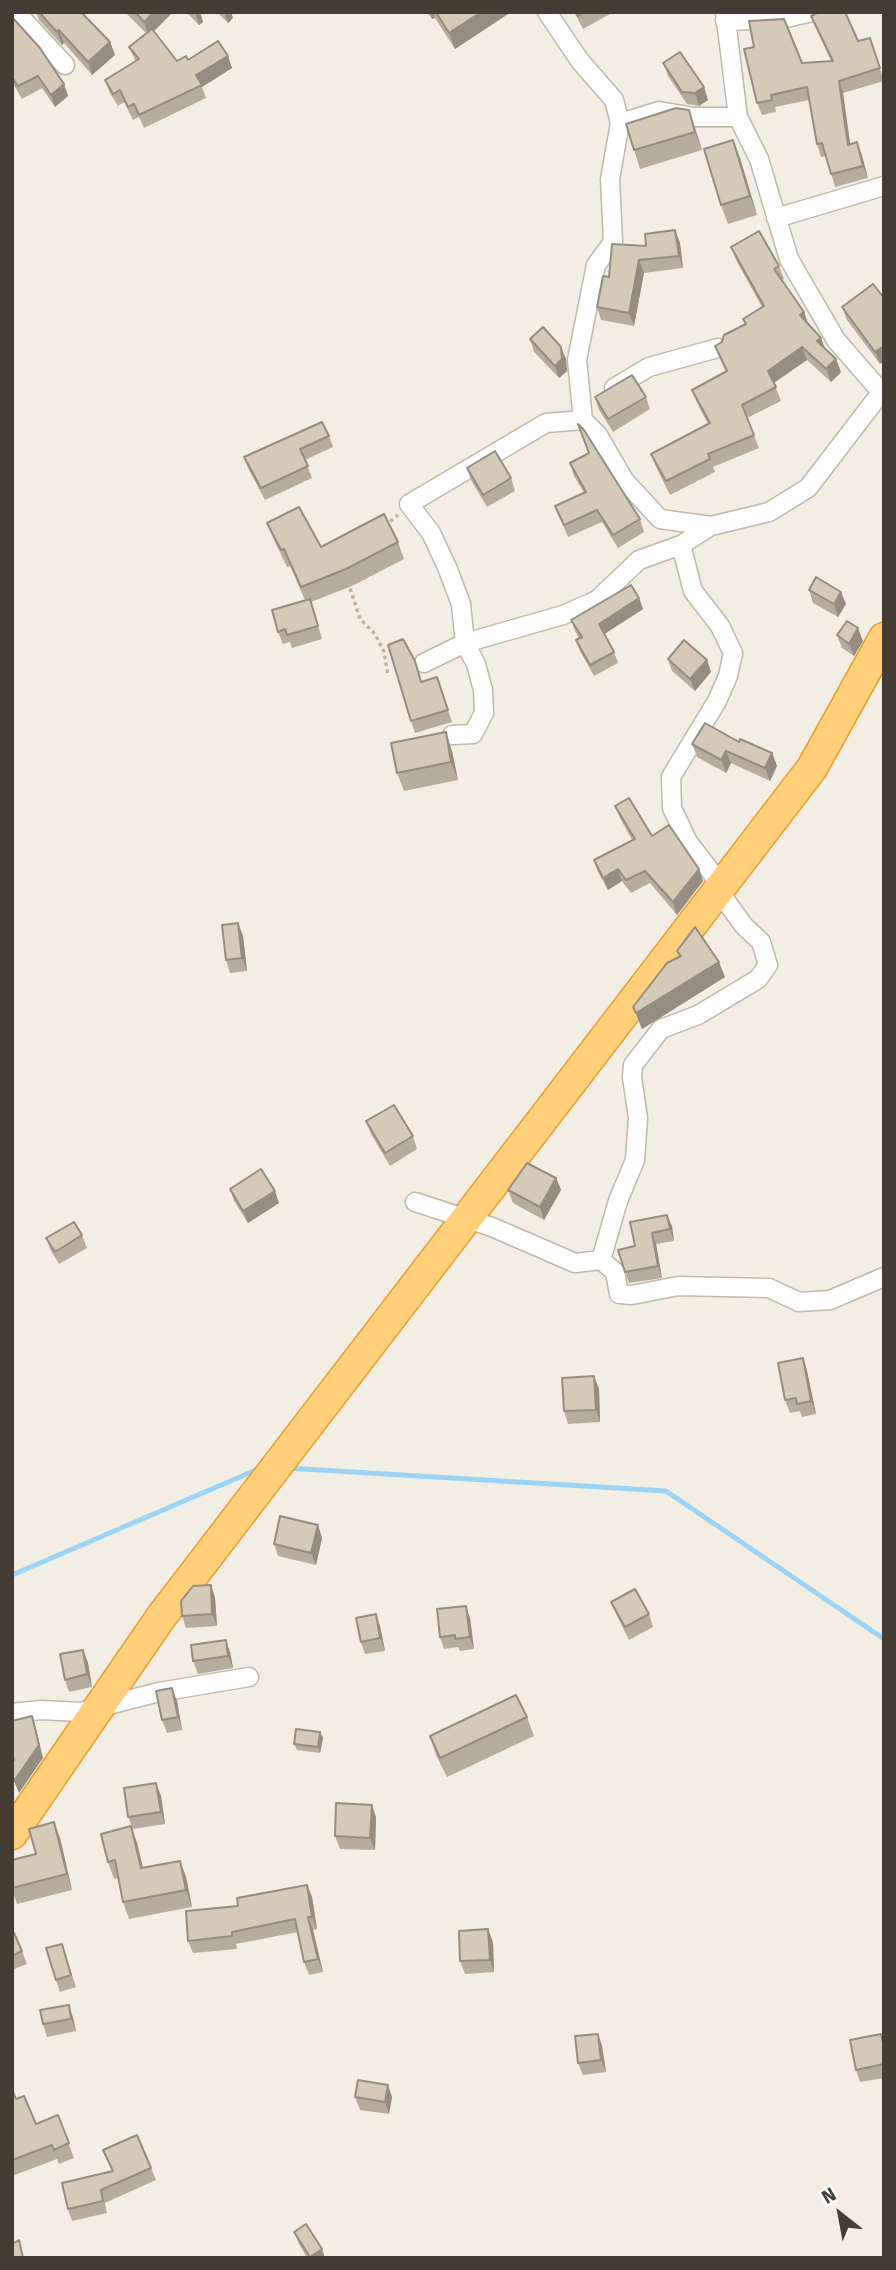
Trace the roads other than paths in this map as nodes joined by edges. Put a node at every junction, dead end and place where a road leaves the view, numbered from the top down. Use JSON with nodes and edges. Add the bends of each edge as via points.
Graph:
{"nodes":[{"id":1,"x":547,"y":12,"type":"edge"},
{"id":2,"x":813,"y":12,"type":"edge"},
{"id":3,"x":18,"y":13,"type":"edge"},
{"id":4,"x":725,"y":17,"type":"edge"},
{"id":5,"x":65,"y":65,"type":"dead end"},
{"id":6,"x":738,"y":117,"type":"junction"},
{"id":7,"x":620,"y":122,"type":"junction"},
{"id":8,"x":884,"y":186,"type":"edge"},
{"id":9,"x":776,"y":218,"type":"junction"},
{"id":10,"x":718,"y":348,"type":"edge"},
{"id":11,"x":884,"y":391,"type":"edge"},
{"id":12,"x":583,"y":413,"type":"junction"},
{"id":13,"x":711,"y":526,"type":"junction"},
{"id":14,"x":681,"y":545,"type":"junction"},
{"id":15,"x":884,"y":638,"type":"edge"},
{"id":16,"x":465,"y":643,"type":"junction"},
{"id":17,"x":424,"y":663,"type":"dead end"},
{"id":18,"x":452,"y":735,"type":"dead end"},
{"id":19,"x":415,"y":1202,"type":"dead end"},
{"id":20,"x":601,"y":1260,"type":"junction"},
{"id":21,"x":884,"y":1277,"type":"edge"},
{"id":22,"x":249,"y":1677,"type":"dead end"},
{"id":23,"x":12,"y":1713,"type":"edge"},
{"id":24,"x":12,"y":1835,"type":"edge"}],
"edges":[{"from":1,"to":7,"type":"street","via":[[614,100]]},
{"from":2,"to":4,"type":"street","via":[[781,19]]},
{"from":3,"to":5,"type":"street"},
{"from":4,"to":6,"type":"street"},
{"from":6,"to":7,"type":"street","via":[[659,111]]},
{"from":6,"to":9,"type":"street","via":[[759,159]]},
{"from":7,"to":12,"type":"street","via":[[610,179],[613,242],[596,265],[577,360]]},
{"from":8,"to":9,"type":"street"},
{"from":9,"to":11,"type":"street","via":[[789,259],[812,303],[836,340]]},
{"from":10,"to":12,"type":"street","via":[[649,367]]},
{"from":11,"to":13,"type":"street","via":[[808,488],[769,512]]},
{"from":12,"to":13,"type":"street","via":[[624,480],[660,519]]},
{"from":12,"to":16,"type":"street","via":[[546,423],[409,504],[431,533],[447,567],[461,604]]},
{"from":13,"to":14,"type":"street"},
{"from":14,"to":16,"type":"street","via":[[639,560],[597,600],[563,615]]},
{"from":14,"to":20,"type":"street","via":[[694,591],[733,653],[718,701],[671,777],[672,808],[726,901],[761,942],[768,965],[758,979],[698,1014],[661,1028],[633,1065],[638,1118],[635,1160]]},
{"from":15,"to":24,"type":"highway","via":[[812,768],[161,1617]]},
{"from":16,"to":17,"type":"street"},
{"from":16,"to":18,"type":"street","via":[[483,691],[484,713],[473,734]]},
{"from":19,"to":20,"type":"street","via":[[492,1227],[575,1263]]},
{"from":20,"to":21,"type":"street","via":[[615,1272],[619,1294],[632,1295],[678,1286],[769,1288],[799,1302],[830,1300]]},
{"from":22,"to":23,"type":"street","via":[[159,1692],[81,1712]]}]}
